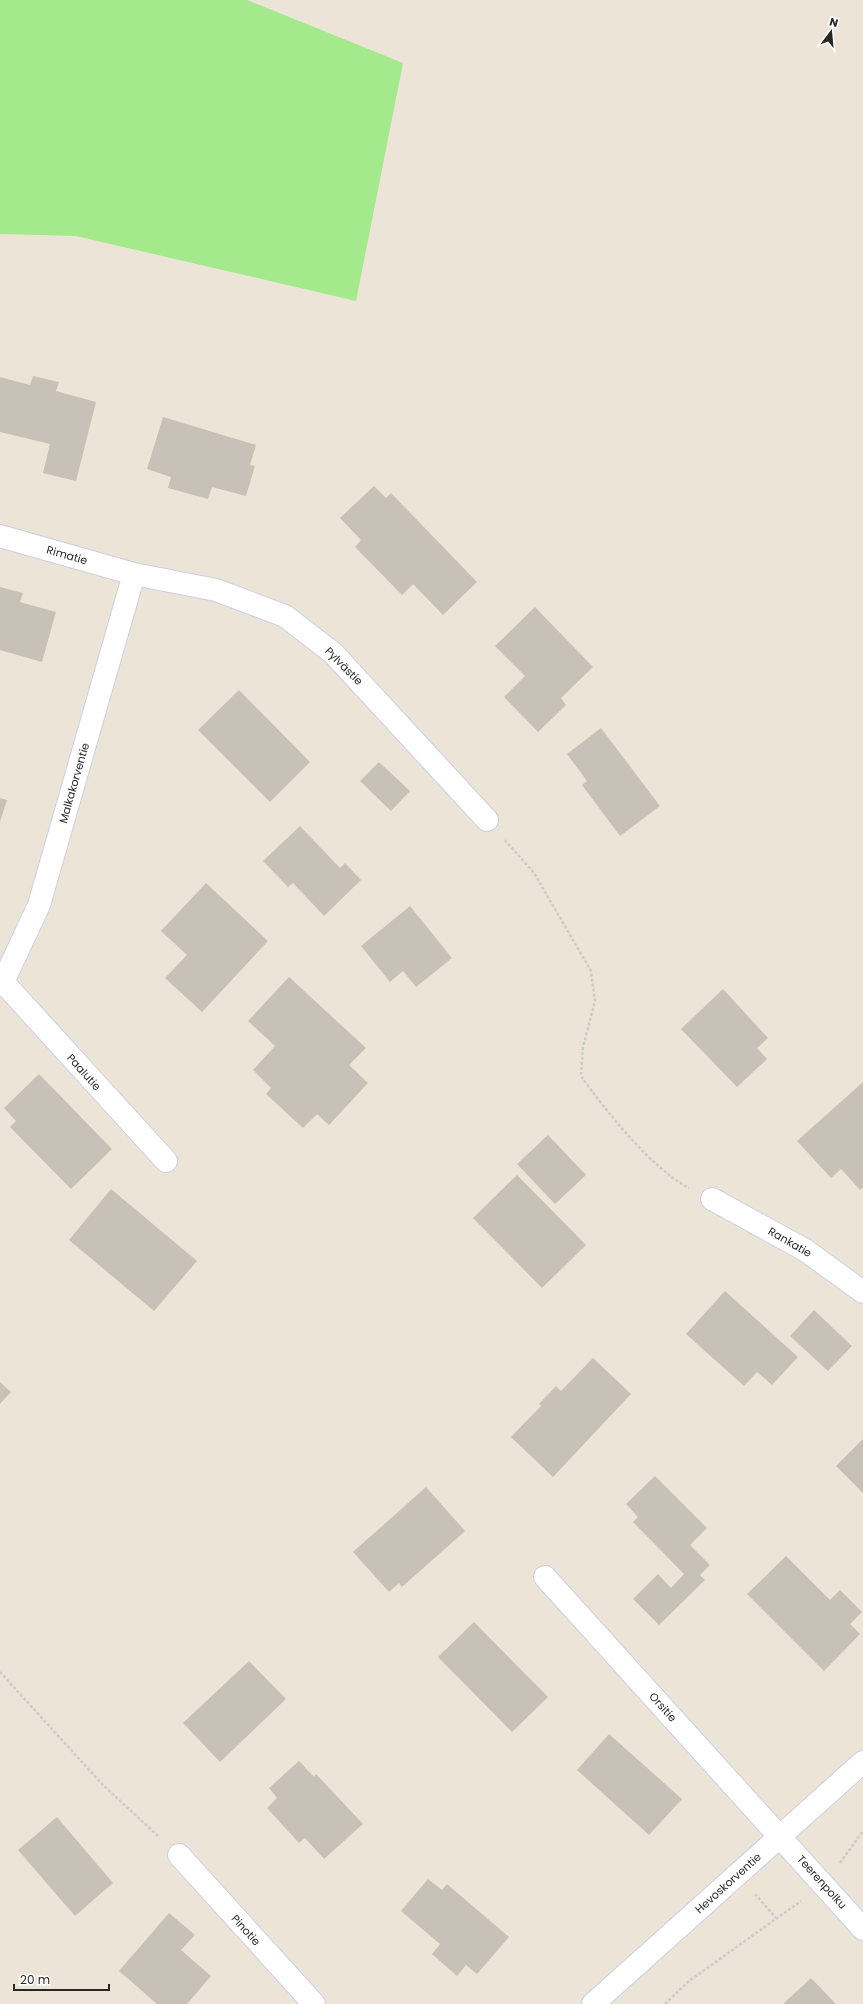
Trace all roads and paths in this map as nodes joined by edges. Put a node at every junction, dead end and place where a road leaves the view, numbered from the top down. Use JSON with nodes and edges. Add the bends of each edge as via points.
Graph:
{"nodes":[{"id":1,"x":0,"y":536,"type":"edge"},
{"id":2,"x":134,"y":574,"type":"junction"},
{"id":3,"x":487,"y":820,"type":"joint"},
{"id":4,"x":1,"y":984,"type":"edge"},
{"id":5,"x":166,"y":1161,"type":"dead end"},
{"id":6,"x":712,"y":1199,"type":"joint"},
{"id":7,"x":863,"y":1292,"type":"edge"},
{"id":8,"x":545,"y":1577,"type":"dead end"},
{"id":9,"x":0,"y":1672,"type":"edge"},
{"id":10,"x":863,"y":1762,"type":"edge"},
{"id":11,"x":863,"y":1831,"type":"edge"},
{"id":12,"x":780,"y":1837,"type":"junction"},
{"id":13,"x":179,"y":1855,"type":"joint"},
{"id":14,"x":825,"y":1885,"type":"junction"},
{"id":15,"x":863,"y":1929,"type":"edge"},
{"id":16,"x":314,"y":2004,"type":"edge"},
{"id":17,"x":593,"y":2004,"type":"edge"},
{"id":18,"x":665,"y":2004,"type":"edge"}],
"edges":[{"from":1,"to":2,"type":"street","name":"Rimatie"},
{"from":2,"to":3,"type":"street","name":"Pylvästie","via":[[216,590],[284,616],[333,653]]},
{"from":2,"to":4,"type":"street","name":"Malkakorventie","via":[[39,905]]},
{"from":3,"to":6,"type":"path","via":[[534,873],[591,971],[595,1001],[583,1047],[581,1076],[596,1098],[648,1156],[677,1182]]},
{"from":4,"to":5,"type":"street","name":"Paalutie"},
{"from":6,"to":7,"type":"street","name":"Rankatie","via":[[805,1250]]},
{"from":8,"to":12,"type":"street","name":"Orsitie"},
{"from":9,"to":13,"type":"path","via":[[103,1785]]},
{"from":10,"to":12,"type":"street","name":"Hevoskorventie"},
{"from":11,"to":14,"type":"path"},
{"from":12,"to":14,"type":"street","name":"Teerenpolku"},
{"from":12,"to":17,"type":"street","name":"Hevoskorventie"},
{"from":13,"to":16,"type":"street","name":"Pinotie"},
{"from":14,"to":15,"type":"street","name":"Teerenpolku"},
{"from":14,"to":18,"type":"path","via":[[689,1982]]}]}
